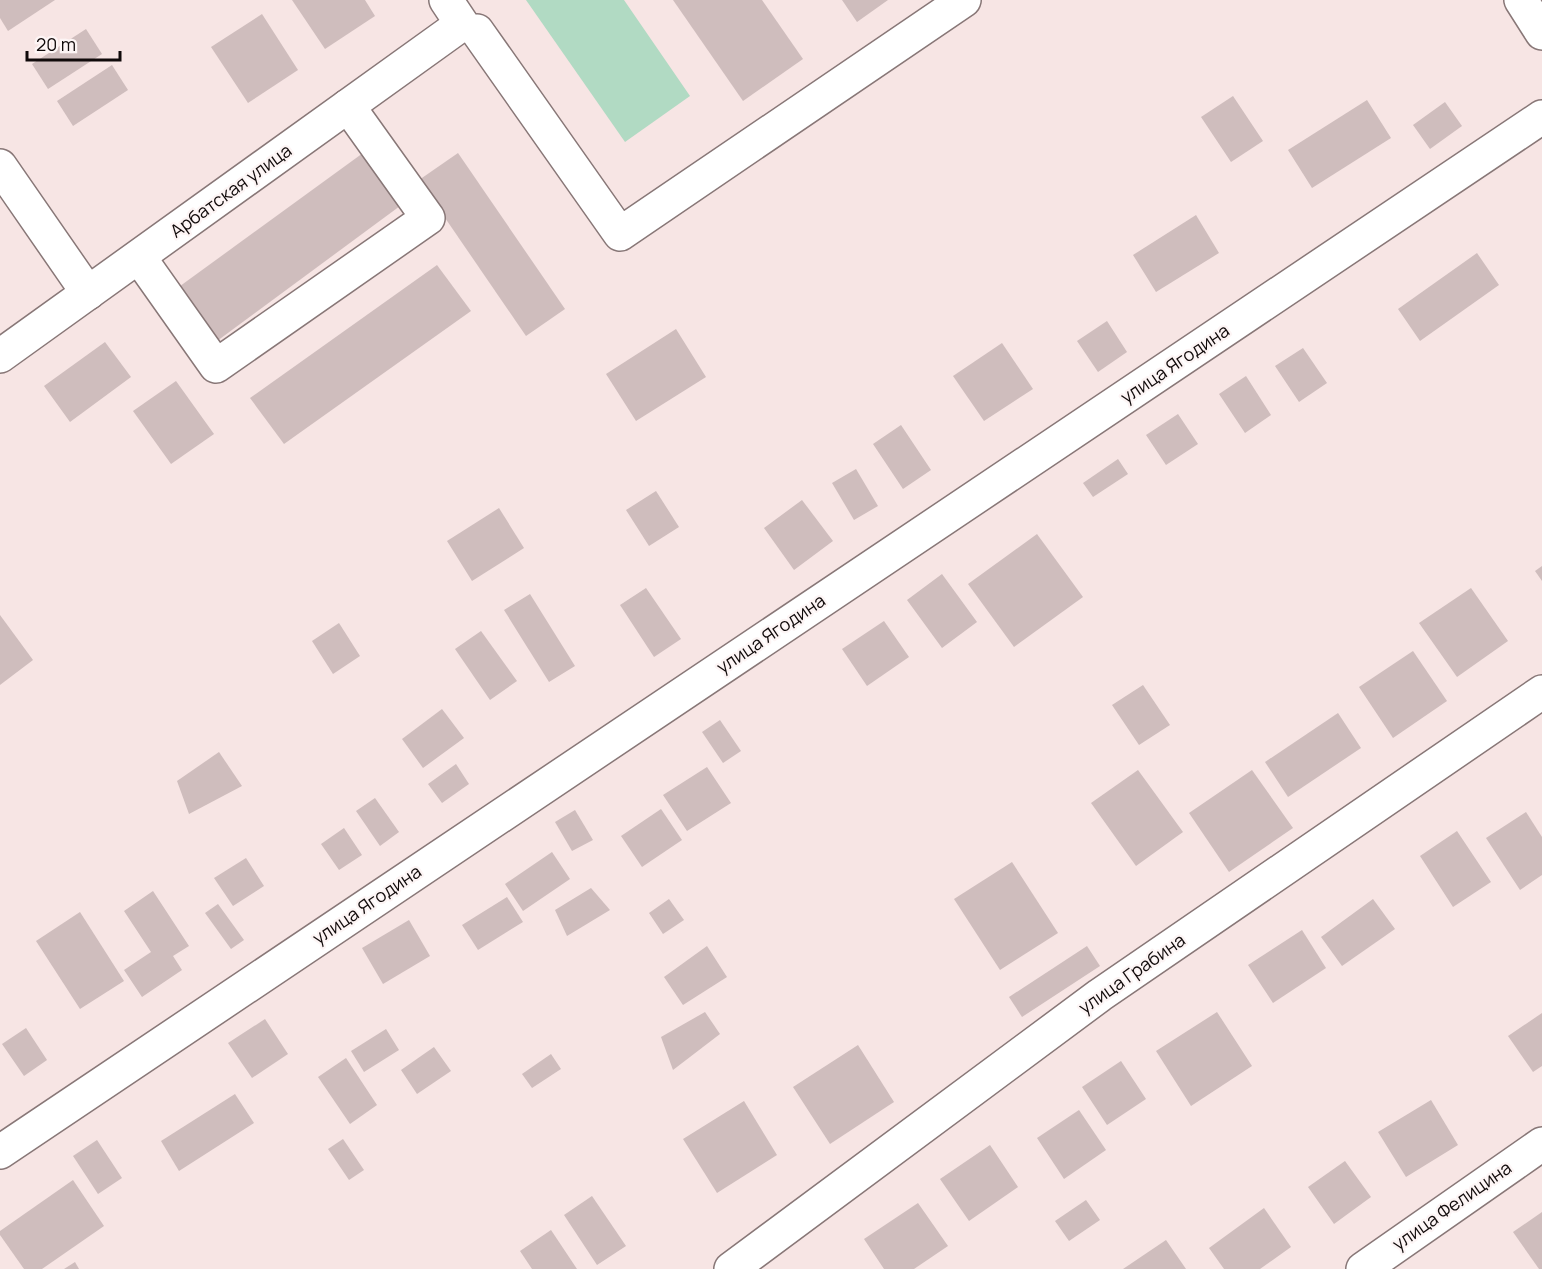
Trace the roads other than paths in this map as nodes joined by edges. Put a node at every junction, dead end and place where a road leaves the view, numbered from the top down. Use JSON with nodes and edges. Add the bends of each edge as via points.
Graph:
{"nodes":[{"id":1,"x":964,"y":0,"type":"edge"},
{"id":2,"x":1521,"y":0,"type":"edge"},
{"id":3,"x":462,"y":18,"type":"edge"},
{"id":4,"x":1542,"y":33,"type":"edge"},
{"id":5,"x":348,"y":106,"type":"junction"},
{"id":6,"x":1542,"y":117,"type":"edge"},
{"id":7,"x":0,"y":166,"type":"edge"},
{"id":8,"x":139,"y":257,"type":"junction"},
{"id":9,"x":88,"y":293,"type":"junction"},
{"id":10,"x":0,"y":356,"type":"edge"},
{"id":11,"x":1542,"y":692,"type":"edge"},
{"id":12,"x":1542,"y":1144,"type":"edge"},
{"id":13,"x":0,"y":1152,"type":"edge"},
{"id":14,"x":731,"y":1269,"type":"edge"},
{"id":15,"x":1363,"y":1269,"type":"edge"}],
"edges":[{"from":1,"to":3,"type":"street","via":[[620,234]]},
{"from":2,"to":4,"type":"street"},
{"from":3,"to":5,"type":"street","name":"Арбатская улица"},
{"from":5,"to":8,"type":"street","name":"Арбатская улица"},
{"from":5,"to":8,"type":"street","via":[[428,218],[216,366]]},
{"from":6,"to":13,"type":"street","name":"улица Ягодина"},
{"from":7,"to":9,"type":"street"},
{"from":8,"to":9,"type":"street","name":"Арбатская улица"},
{"from":9,"to":10,"type":"street","name":"Арбатская улица"},
{"from":11,"to":14,"type":"street","name":"улица Грабина","via":[[1100,995]]},
{"from":12,"to":15,"type":"street","name":"улица Фелицина"}]}
